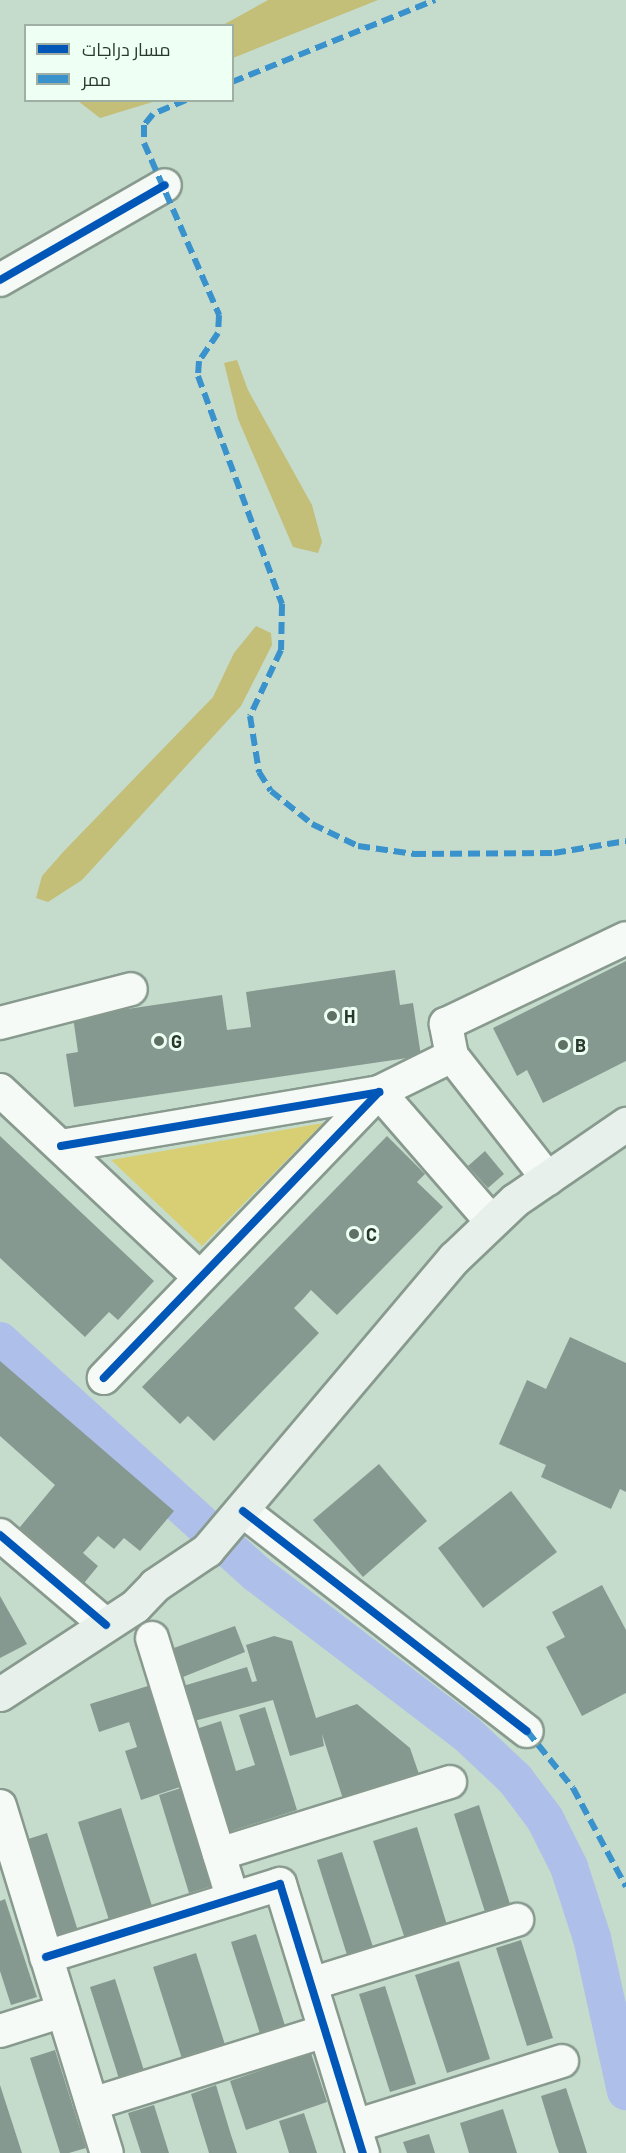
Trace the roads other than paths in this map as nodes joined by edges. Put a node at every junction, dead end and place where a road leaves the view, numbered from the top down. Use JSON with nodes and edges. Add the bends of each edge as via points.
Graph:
{"nodes":[{"id":1,"x":165,"y":185,"type":"dead end"},
{"id":2,"x":0,"y":280,"type":"edge"},
{"id":3,"x":626,"y":938,"type":"edge"},
{"id":4,"x":131,"y":989,"type":"dead end"},
{"id":5,"x":0,"y":1023,"type":"edge"},
{"id":6,"x":452,"y":1056,"type":"junction"},
{"id":7,"x":0,"y":1090,"type":"edge"},
{"id":8,"x":379,"y":1092,"type":"junction"},
{"id":9,"x":626,"y":1124,"type":"edge"},
{"id":10,"x":61,"y":1146,"type":"junction"},
{"id":11,"x":548,"y":1179,"type":"junction"},
{"id":12,"x":492,"y":1222,"type":"junction"},
{"id":13,"x":199,"y":1277,"type":"junction"},
{"id":14,"x":104,"y":1378,"type":"dead end"},
{"id":15,"x":243,"y":1511,"type":"junction"},
{"id":16,"x":0,"y":1535,"type":"edge"},
{"id":17,"x":106,"y":1625,"type":"junction"},
{"id":18,"x":152,"y":1638,"type":"dead end"},
{"id":19,"x":0,"y":1694,"type":"edge"},
{"id":20,"x":527,"y":1731,"type":"dead end"},
{"id":21,"x":450,"y":1782,"type":"dead end"},
{"id":22,"x":0,"y":1806,"type":"edge"},
{"id":23,"x":266,"y":1839,"type":"junction"},
{"id":24,"x":219,"y":1854,"type":"junction"},
{"id":25,"x":280,"y":1884,"type":"junction"},
{"id":26,"x":233,"y":1899,"type":"junction"},
{"id":27,"x":517,"y":1920,"type":"dead end"},
{"id":28,"x":46,"y":1957,"type":"junction"},
{"id":29,"x":311,"y":1984,"type":"junction"},
{"id":30,"x":63,"y":2011,"type":"junction"},
{"id":31,"x":0,"y":2031,"type":"edge"},
{"id":32,"x":325,"y":2031,"type":"junction"},
{"id":33,"x":562,"y":2061,"type":"dead end"},
{"id":34,"x":92,"y":2104,"type":"junction"},
{"id":35,"x":359,"y":2139,"type":"edge"},
{"id":36,"x":107,"y":2153,"type":"edge"}],
"edges":[{"from":1,"to":2,"type":"street"},
{"from":3,"to":6,"type":"street","via":[[446,1024]]},
{"from":4,"to":5,"type":"street"},
{"from":6,"to":8,"type":"street"},
{"from":6,"to":11,"type":"street"},
{"from":7,"to":10,"type":"street"},
{"from":8,"to":10,"type":"street"},
{"from":8,"to":12,"type":"street"},
{"from":8,"to":13,"type":"street"},
{"from":9,"to":11,"type":"main road"},
{"from":10,"to":13,"type":"street"},
{"from":11,"to":12,"type":"main road"},
{"from":12,"to":15,"type":"main road","via":[[396,1324]]},
{"from":13,"to":14,"type":"street"},
{"from":15,"to":17,"type":"main road","via":[[207,1550]]},
{"from":15,"to":20,"type":"street"},
{"from":16,"to":17,"type":"street"},
{"from":17,"to":19,"type":"main road"},
{"from":18,"to":24,"type":"street"},
{"from":21,"to":23,"type":"street"},
{"from":22,"to":28,"type":"street"},
{"from":23,"to":24,"type":"street"},
{"from":23,"to":25,"type":"street"},
{"from":24,"to":26,"type":"street"},
{"from":25,"to":26,"type":"street"},
{"from":25,"to":29,"type":"street"},
{"from":26,"to":28,"type":"street"},
{"from":27,"to":29,"type":"street"},
{"from":28,"to":30,"type":"street"},
{"from":29,"to":32,"type":"street"},
{"from":30,"to":31,"type":"street"},
{"from":30,"to":34,"type":"street"},
{"from":32,"to":34,"type":"street"},
{"from":32,"to":35,"type":"street"},
{"from":33,"to":35,"type":"street"},
{"from":34,"to":36,"type":"street"}]}
